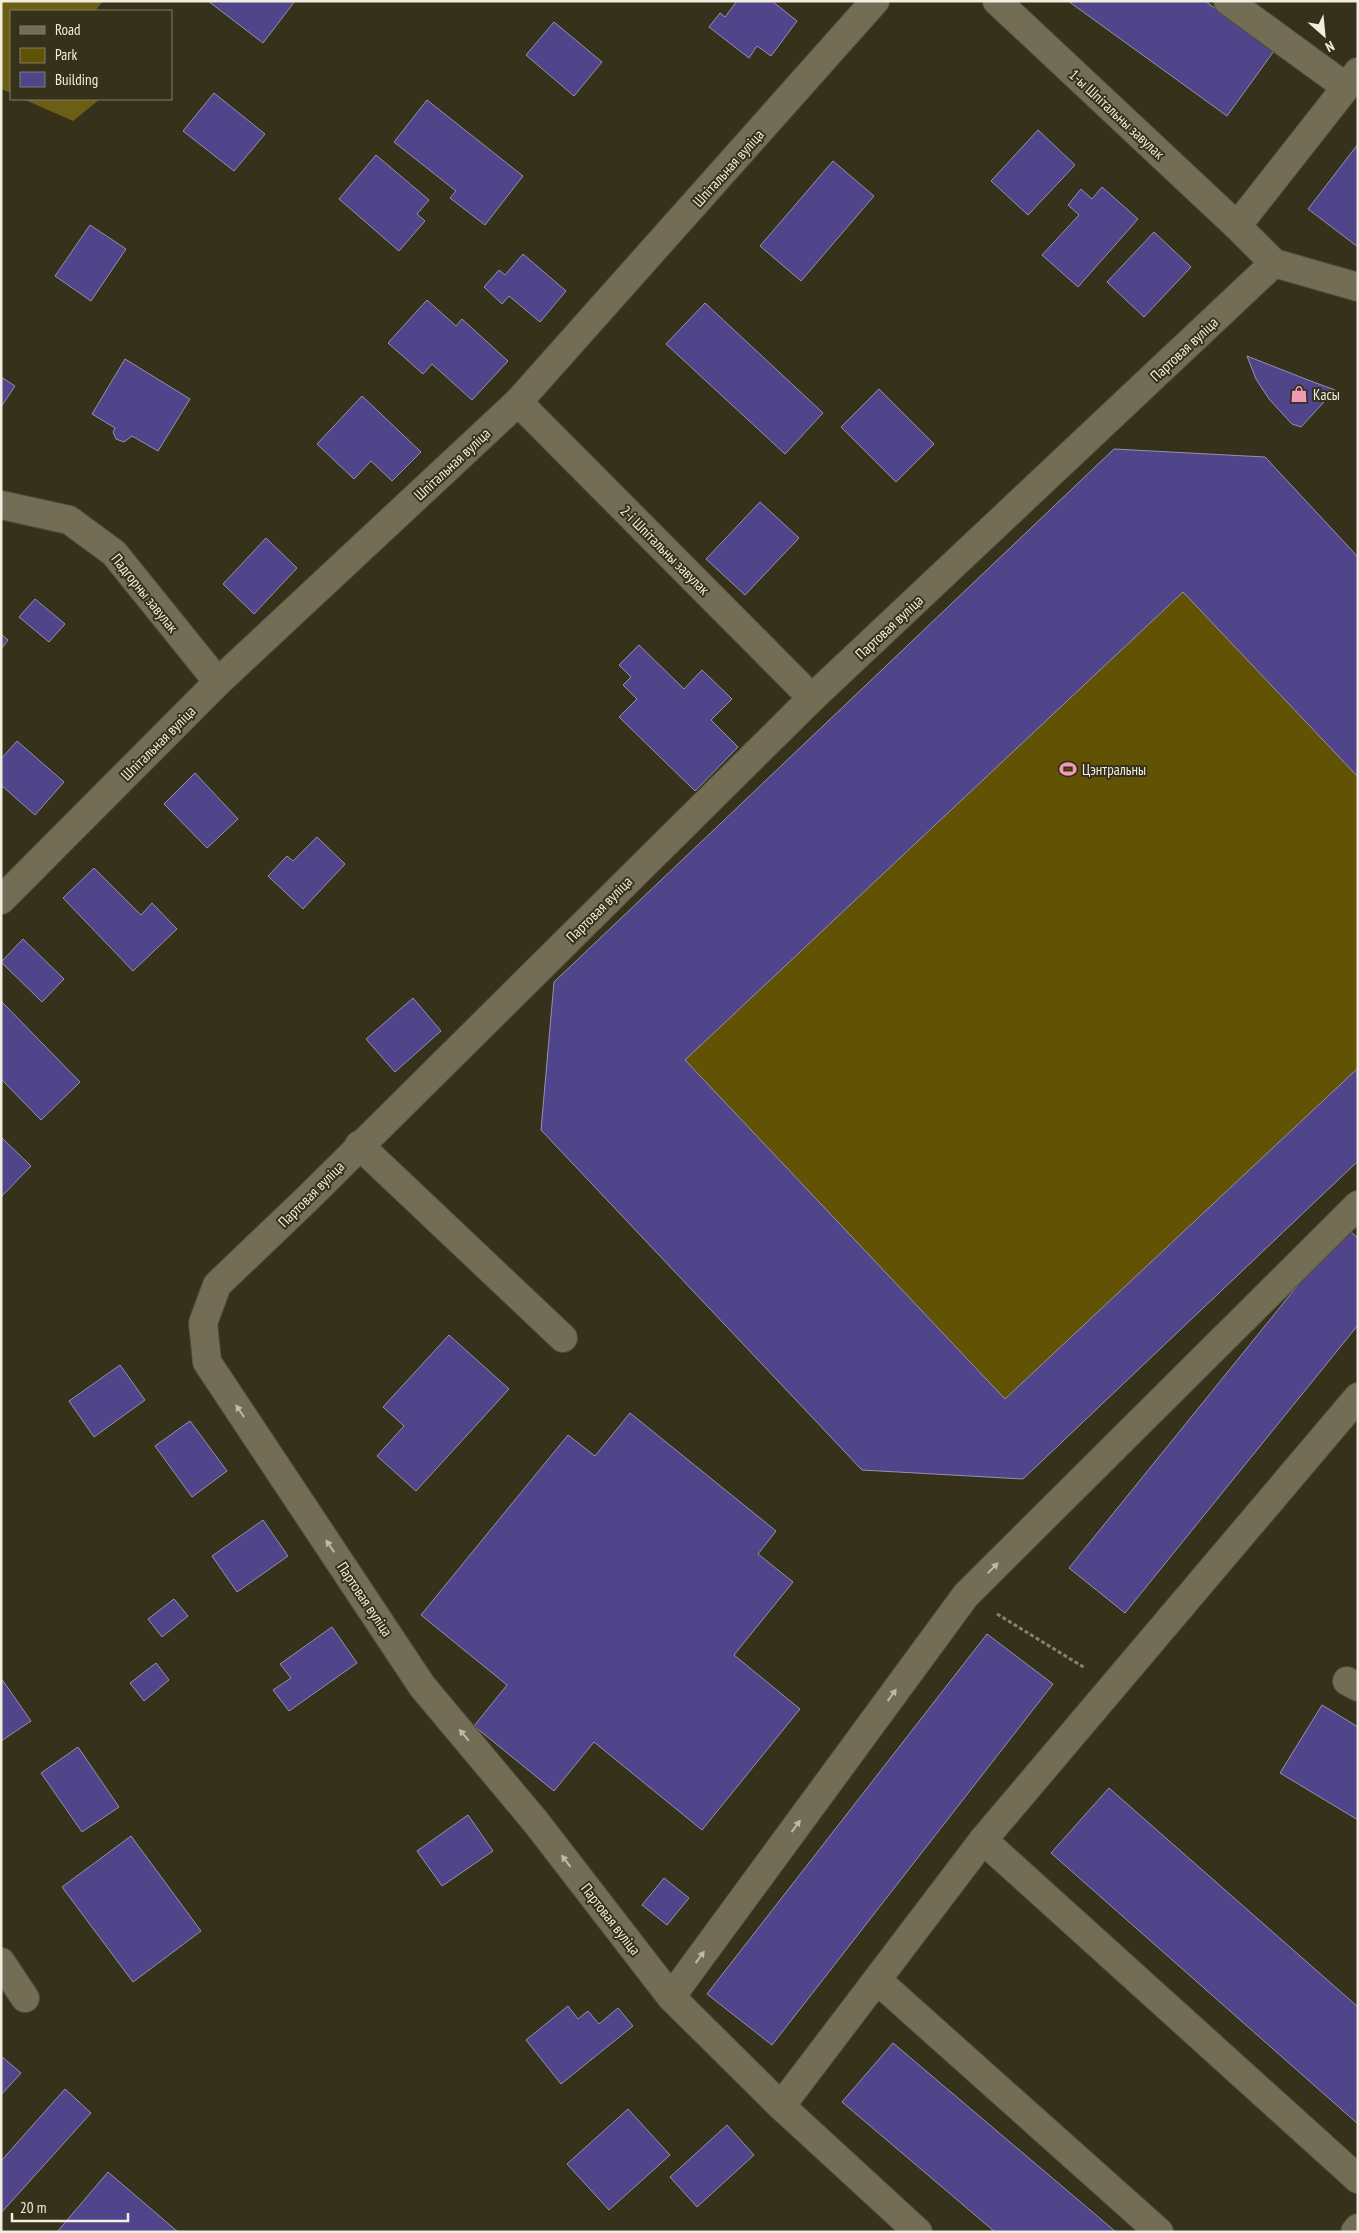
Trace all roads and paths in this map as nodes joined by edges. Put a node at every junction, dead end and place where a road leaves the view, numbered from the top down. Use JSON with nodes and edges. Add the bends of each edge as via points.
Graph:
{"nodes":[{"id":1,"x":875,"y":1,"type":"edge"},
{"id":2,"x":997,"y":1,"type":"edge"},
{"id":3,"x":1228,"y":1,"type":"edge"},
{"id":4,"x":1352,"y":80,"type":"edge"},
{"id":5,"x":1237,"y":226,"type":"junction"},
{"id":6,"x":1274,"y":263,"type":"junction"},
{"id":7,"x":1358,"y":287,"type":"edge"},
{"id":8,"x":518,"y":402,"type":"junction"},
{"id":9,"x":1,"y":505,"type":"edge"},
{"id":10,"x":218,"y":682,"type":"junction"},
{"id":11,"x":812,"y":698,"type":"junction"},
{"id":12,"x":1,"y":900,"type":"edge"},
{"id":13,"x":359,"y":1146,"type":"junction"},
{"id":14,"x":1358,"y":1205,"type":"edge"},
{"id":15,"x":563,"y":1338,"type":"dead end"},
{"id":16,"x":1358,"y":1397,"type":"edge"},
{"id":17,"x":966,"y":1595,"type":"junction"},
{"id":18,"x":1113,"y":1686,"type":"junction"},
{"id":19,"x":983,"y":1840,"type":"junction"},
{"id":20,"x":1,"y":1962,"type":"edge"},
{"id":21,"x":877,"y":1980,"type":"junction"},
{"id":22,"x":671,"y":1997,"type":"junction"},
{"id":23,"x":24,"y":1998,"type":"dead end"},
{"id":24,"x":781,"y":2106,"type":"junction"},
{"id":25,"x":1358,"y":2179,"type":"edge"},
{"id":26,"x":1358,"y":2228,"type":"edge"},
{"id":27,"x":918,"y":2232,"type":"edge"},
{"id":28,"x":1159,"y":2232,"type":"edge"},
{"id":29,"x":1355,"y":2232,"type":"edge"}],
"edges":[{"from":1,"to":8,"type":"street","name":"Шпітальная вуліца"},
{"from":2,"to":5,"type":"street","name":"1-ы Шпітальны завулак"},
{"from":3,"to":4,"type":"street"},
{"from":4,"to":5,"type":"street"},
{"from":5,"to":6,"type":"street","name":"1-ы Шпітальны завулак"},
{"from":6,"to":7,"type":"street"},
{"from":6,"to":11,"type":"street","name":"Партовая вуліца"},
{"from":8,"to":10,"type":"street","name":"Шпітальная вуліца"},
{"from":8,"to":11,"type":"street","name":"2-і Шпітальны завулак"},
{"from":9,"to":10,"type":"street","name":"Падгорны завулак","via":[[69,520],[114,553]]},
{"from":10,"to":12,"type":"street","name":"Шпітальная вуліца"},
{"from":11,"to":13,"type":"street","name":"Партовая вуліца"},
{"from":13,"to":15,"type":"street"},
{"from":22,"to":13,"type":"street","name":"Партовая вуліца","one_way":true,"via":[[535,1821],[422,1686],[207,1362],[203,1323],[217,1285]]},
{"from":17,"to":14,"type":"street","one_way":true},
{"from":16,"to":18,"type":"street"},
{"from":17,"to":18,"type":"path"},
{"from":22,"to":17,"type":"street","one_way":true},
{"from":18,"to":19,"type":"street"},
{"from":19,"to":21,"type":"street"},
{"from":19,"to":25,"type":"street"},
{"from":20,"to":23,"type":"street"},
{"from":21,"to":24,"type":"street"},
{"from":21,"to":28,"type":"street"},
{"from":22,"to":24,"type":"street","name":"Партовая вуліца"},
{"from":24,"to":27,"type":"street","name":"Партовая вуліца"},
{"from":26,"to":29,"type":"street"}]}
